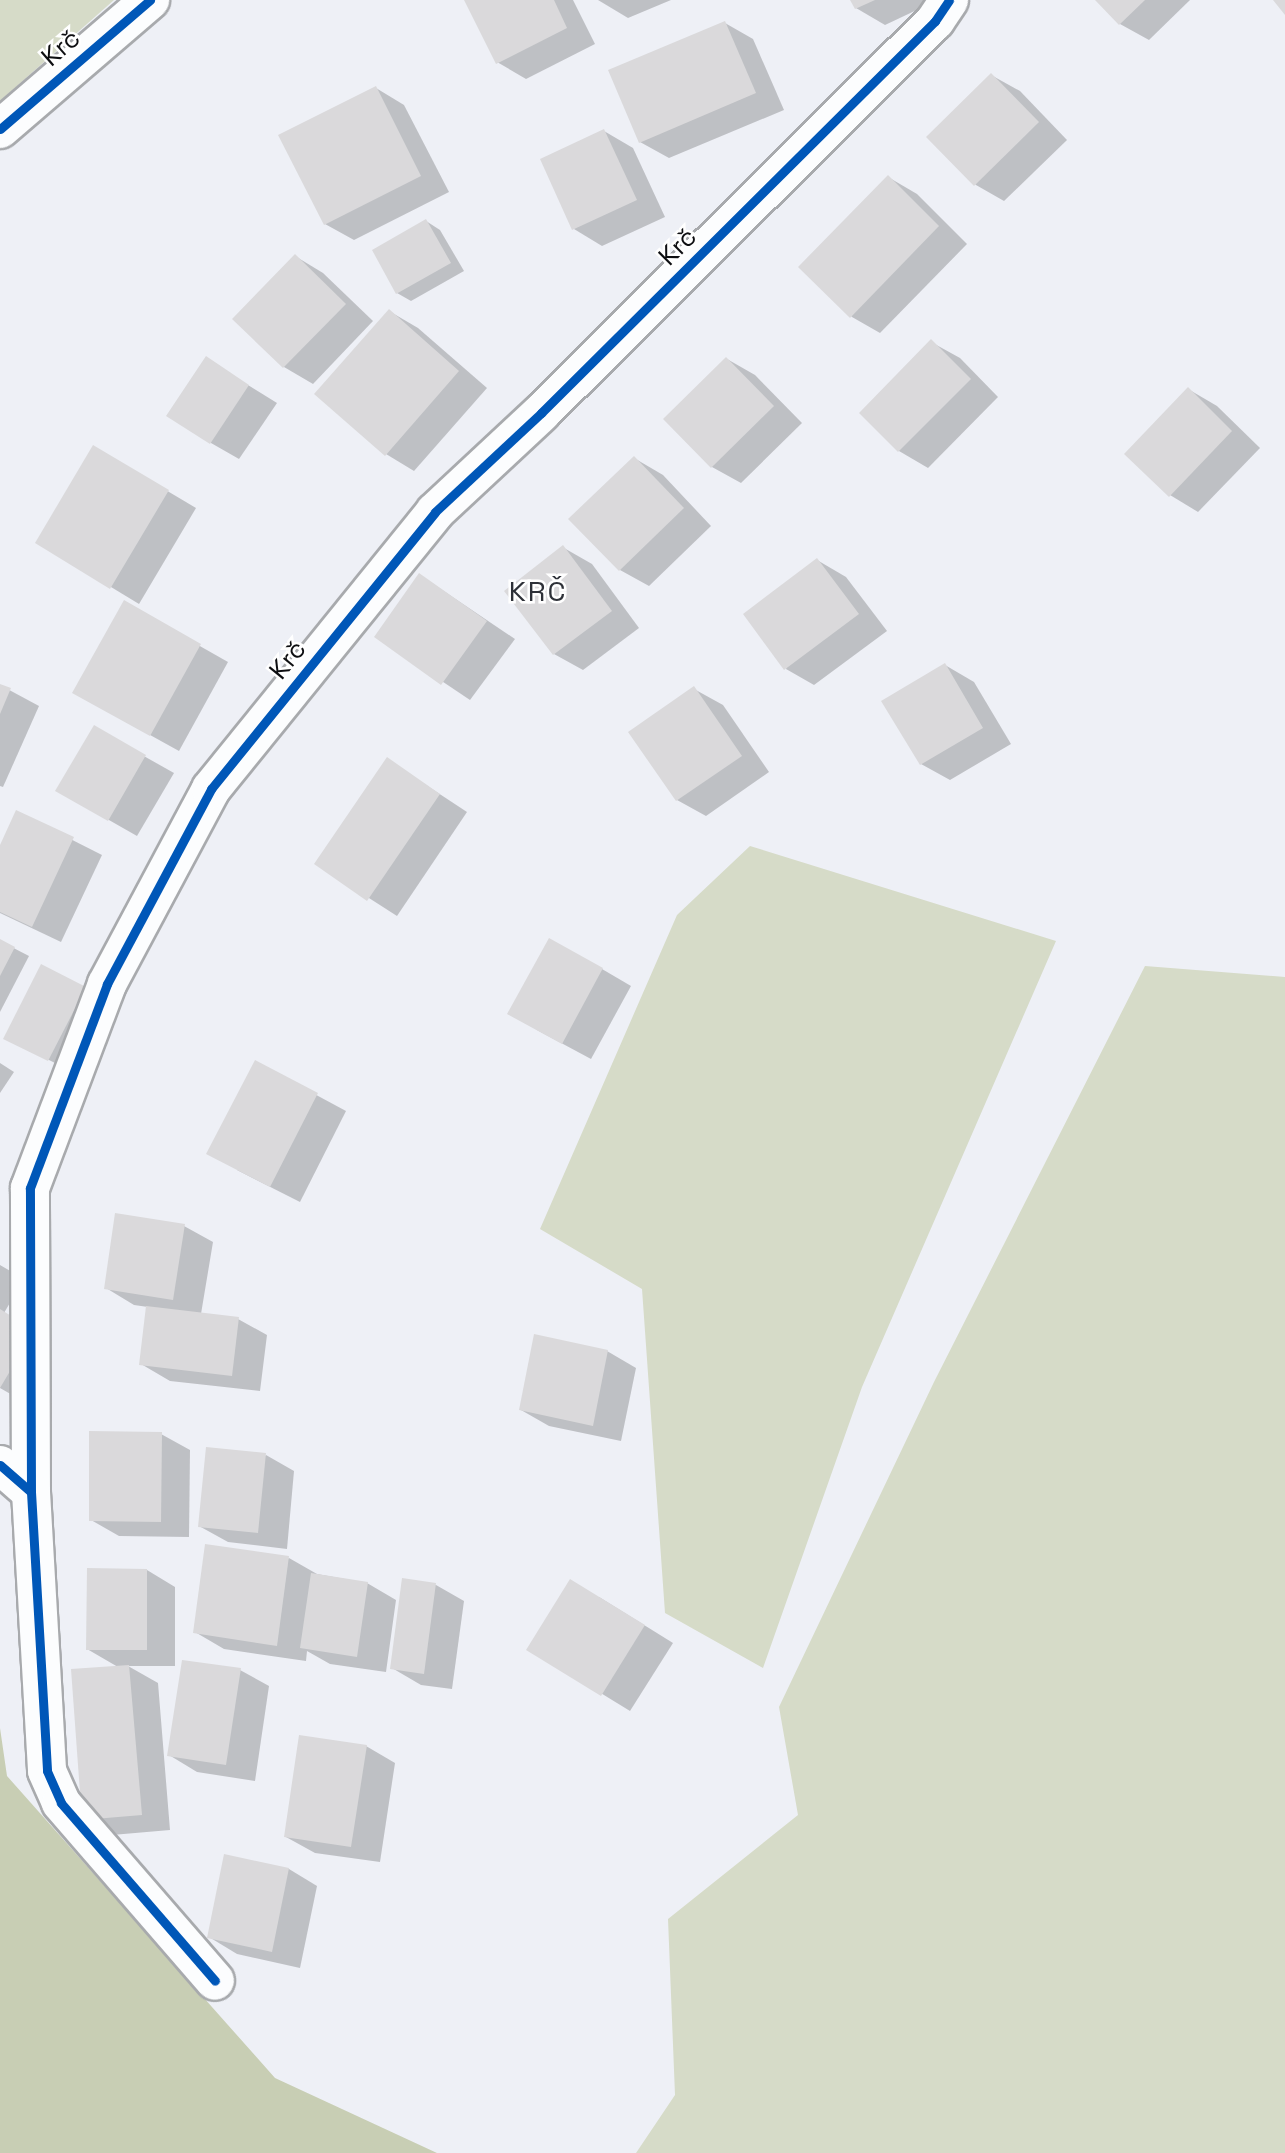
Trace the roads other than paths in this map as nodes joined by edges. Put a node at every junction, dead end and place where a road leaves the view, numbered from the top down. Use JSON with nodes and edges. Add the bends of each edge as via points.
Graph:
{"nodes":[{"id":1,"x":150,"y":0,"type":"edge"},
{"id":2,"x":949,"y":0,"type":"edge"},
{"id":3,"x":0,"y":129,"type":"edge"},
{"id":4,"x":0,"y":1465,"type":"edge"},
{"id":5,"x":31,"y":1492,"type":"junction"},
{"id":6,"x":215,"y":1981,"type":"dead end"}],
"edges":[{"from":1,"to":3,"type":"street","name":"Krč"},
{"from":2,"to":5,"type":"street","name":"Krč","via":[[915,41],[541,413],[435,512],[211,789],[107,984],[30,1188]]},
{"from":4,"to":5,"type":"street"},
{"from":5,"to":6,"type":"street","name":"Krč","via":[[47,1770],[61,1803]]}]}
